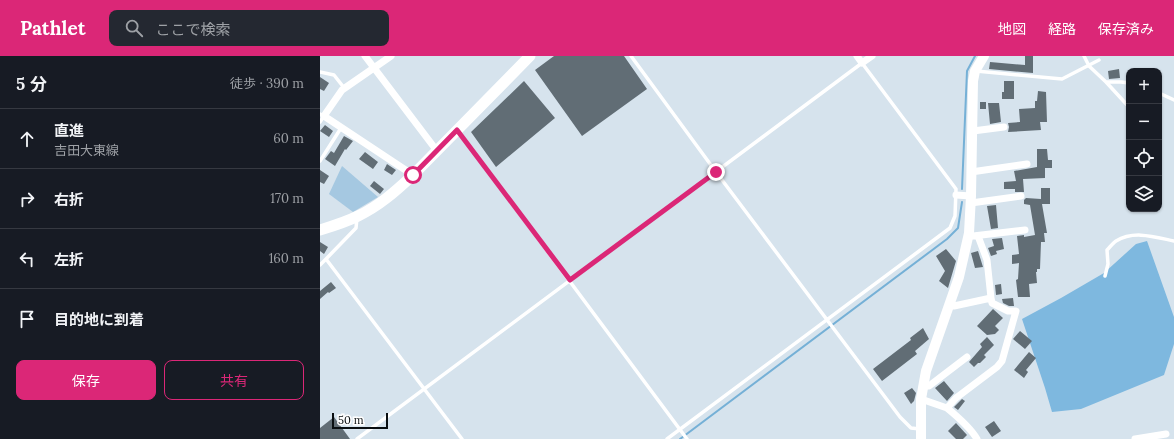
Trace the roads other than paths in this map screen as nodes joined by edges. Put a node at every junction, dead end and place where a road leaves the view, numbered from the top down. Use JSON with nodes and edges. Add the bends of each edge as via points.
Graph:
{"nodes":[{"id":1,"x":365,"y":56,"type":"edge"},
{"id":2,"x":391,"y":56,"type":"edge"},
{"id":3,"x":631,"y":56,"type":"edge"},
{"id":4,"x":857,"y":56,"type":"edge"},
{"id":5,"x":872,"y":56,"type":"edge"},
{"id":6,"x":984,"y":56,"type":"edge"},
{"id":7,"x":1084,"y":56,"type":"edge"},
{"id":8,"x":524,"y":60,"type":"edge"},
{"id":9,"x":1099,"y":60,"type":"dead end"},
{"id":10,"x":862,"y":63,"type":"junction"},
{"id":11,"x":1088,"y":65,"type":"junction"},
{"id":12,"x":375,"y":68,"type":"junction"},
{"id":13,"x":975,"y":71,"type":"junction"},
{"id":14,"x":320,"y":72,"type":"edge"},
{"id":15,"x":1106,"y":82,"type":"junction"},
{"id":16,"x":1126,"y":83,"type":"edge"},
{"id":17,"x":345,"y":89,"type":"junction"},
{"id":18,"x":1162,"y":94,"type":"edge"},
{"id":19,"x":1174,"y":100,"type":"edge"},
{"id":20,"x":1126,"y":104,"type":"edge"},
{"id":21,"x":321,"y":118,"type":"edge"},
{"id":22,"x":341,"y":128,"type":"junction"},
{"id":23,"x":1004,"y":128,"type":"dead end"},
{"id":24,"x":457,"y":130,"type":"junction"},
{"id":25,"x":973,"y":131,"type":"junction"},
{"id":26,"x":437,"y":150,"type":"junction"},
{"id":27,"x":320,"y":161,"type":"edge"},
{"id":28,"x":1027,"y":164,"type":"dead end"},
{"id":29,"x":716,"y":172,"type":"junction"},
{"id":30,"x":972,"y":172,"type":"junction"},
{"id":31,"x":413,"y":175,"type":"junction"},
{"id":32,"x":956,"y":195,"type":"junction"},
{"id":33,"x":1021,"y":196,"type":"dead end"},
{"id":34,"x":971,"y":200,"type":"junction"},
{"id":35,"x":357,"y":217,"type":"junction"},
{"id":36,"x":320,"y":230,"type":"edge"},
{"id":37,"x":1024,"y":230,"type":"dead end"},
{"id":38,"x":973,"y":236,"type":"junction"},
{"id":39,"x":1174,"y":241,"type":"edge"},
{"id":40,"x":326,"y":259,"type":"junction"},
{"id":41,"x":320,"y":265,"type":"edge"},
{"id":42,"x":1105,"y":276,"type":"dead end"},
{"id":43,"x":570,"y":280,"type":"junction"},
{"id":44,"x":990,"y":298,"type":"junction"},
{"id":45,"x":949,"y":306,"type":"junction"},
{"id":46,"x":828,"y":322,"type":"junction"},
{"id":47,"x":967,"y":358,"type":"dead end"},
{"id":48,"x":923,"y":386,"type":"junction"},
{"id":49,"x":425,"y":389,"type":"junction"},
{"id":50,"x":921,"y":399,"type":"junction"},
{"id":51,"x":947,"y":408,"type":"junction"},
{"id":52,"x":681,"y":431,"type":"junction"},
{"id":53,"x":920,"y":434,"type":"edge"},
{"id":54,"x":1167,"y":436,"type":"edge"},
{"id":55,"x":357,"y":439,"type":"edge"},
{"id":56,"x":462,"y":439,"type":"edge"},
{"id":57,"x":667,"y":439,"type":"edge"},
{"id":58,"x":687,"y":439,"type":"edge"},
{"id":59,"x":977,"y":439,"type":"edge"},
{"id":60,"x":1135,"y":439,"type":"edge"}],
"edges":[{"from":1,"to":12,"type":"street"},
{"from":2,"to":12,"type":"street"},
{"from":3,"to":29,"type":"lane"},
{"from":4,"to":10,"type":"street"},
{"from":5,"to":10,"type":"street"},
{"from":6,"to":13,"type":"street"},
{"from":7,"to":11,"type":"lane"},
{"from":8,"to":24,"type":"main road"},
{"from":9,"to":11,"type":"lane"},
{"from":10,"to":29,"type":"lane"},
{"from":10,"to":32,"type":"lane","via":[[956,189]]},
{"from":11,"to":13,"type":"lane","via":[[1062,79]]},
{"from":11,"to":15,"type":"lane"},
{"from":12,"to":17,"type":"street"},
{"from":12,"to":26,"type":"street"},
{"from":13,"to":25,"type":"street"},
{"from":14,"to":17,"type":"lane","via":[[334,75]]},
{"from":15,"to":16,"type":"lane"},
{"from":15,"to":20,"type":"lane"},
{"from":17,"to":21,"type":"street"},
{"from":18,"to":19,"type":"lane"},
{"from":21,"to":22,"type":"street"},
{"from":22,"to":27,"type":"lane"},
{"from":22,"to":31,"type":"street"},
{"from":23,"to":25,"type":"street"},
{"from":24,"to":26,"type":"main road"},
{"from":24,"to":43,"type":"lane"},
{"from":25,"to":30,"type":"street"},
{"from":26,"to":31,"type":"main road"},
{"from":28,"to":30,"type":"street"},
{"from":29,"to":43,"type":"lane"},
{"from":29,"to":46,"type":"lane"},
{"from":30,"to":34,"type":"street"},
{"from":31,"to":35,"type":"main road","via":[[387,198]]},
{"from":32,"to":34,"type":"street"},
{"from":32,"to":46,"type":"lane","via":[[955,216],[950,228]]},
{"from":33,"to":34,"type":"street"},
{"from":34,"to":38,"type":"street"},
{"from":35,"to":36,"type":"main road"},
{"from":35,"to":40,"type":"lane","via":[[356,228]]},
{"from":37,"to":38,"type":"street"},
{"from":38,"to":44,"type":"street","via":[[986,260]]},
{"from":38,"to":45,"type":"street"},
{"from":39,"to":42,"type":"lane","via":[[1147,235],[1125,237],[1115,241],[1107,250],[1108,264]]},
{"from":40,"to":41,"type":"lane"},
{"from":40,"to":49,"type":"lane"},
{"from":43,"to":49,"type":"lane"},
{"from":43,"to":52,"type":"lane"},
{"from":44,"to":45,"type":"street"},
{"from":44,"to":51,"type":"street","via":[[992,303],[1008,311],[1016,311],[1002,361]]},
{"from":45,"to":48,"type":"street"},
{"from":46,"to":52,"type":"lane"},
{"from":46,"to":53,"type":"lane","via":[[905,424]]},
{"from":47,"to":48,"type":"street","via":[[928,386]]},
{"from":48,"to":50,"type":"street"},
{"from":49,"to":55,"type":"lane"},
{"from":49,"to":56,"type":"lane"},
{"from":50,"to":51,"type":"street"},
{"from":50,"to":53,"type":"street"},
{"from":51,"to":59,"type":"street","via":[[962,420]]},
{"from":52,"to":57,"type":"lane"},
{"from":52,"to":58,"type":"lane"},
{"from":54,"to":60,"type":"street"}]}
